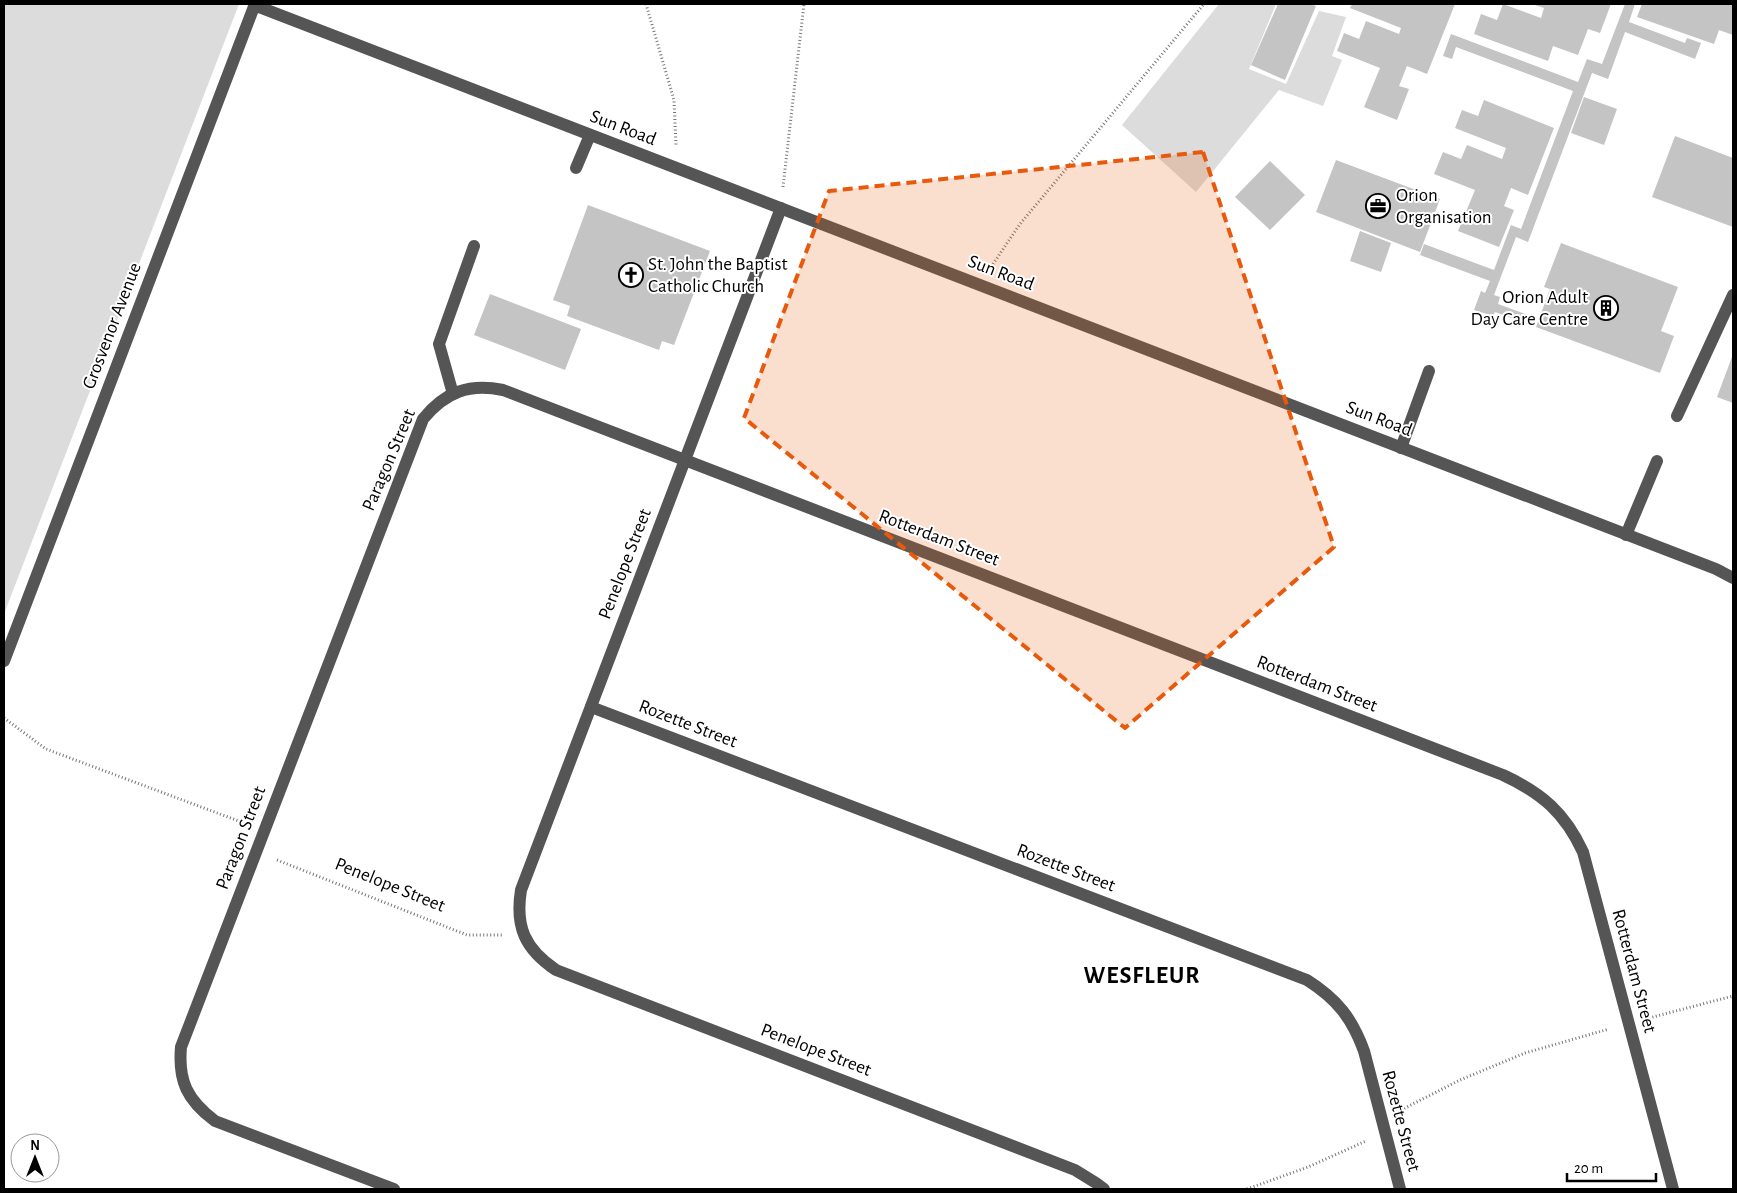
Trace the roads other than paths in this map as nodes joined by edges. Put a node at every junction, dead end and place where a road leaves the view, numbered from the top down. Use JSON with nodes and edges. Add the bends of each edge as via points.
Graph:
{"nodes":[{"id":1,"x":254,"y":5,"type":"edge"},
{"id":2,"x":590,"y":135,"type":"junction"},
{"id":3,"x":576,"y":168,"type":"dead end"},
{"id":4,"x":780,"y":208,"type":"junction"},
{"id":5,"x":474,"y":246,"type":"dead end"},
{"id":6,"x":1733,"y":295,"type":"edge"},
{"id":7,"x":1429,"y":371,"type":"dead end"},
{"id":8,"x":453,"y":394,"type":"junction"},
{"id":9,"x":1677,"y":416,"type":"dead end"},
{"id":10,"x":1401,"y":448,"type":"junction"},
{"id":11,"x":684,"y":460,"type":"junction"},
{"id":12,"x":1657,"y":461,"type":"dead end"},
{"id":13,"x":1626,"y":535,"type":"junction"},
{"id":14,"x":1733,"y":578,"type":"edge"},
{"id":15,"x":4,"y":661,"type":"edge"},
{"id":16,"x":591,"y":707,"type":"junction"},
{"id":17,"x":394,"y":1189,"type":"edge"},
{"id":18,"x":1104,"y":1189,"type":"edge"},
{"id":19,"x":1400,"y":1189,"type":"edge"},
{"id":20,"x":1673,"y":1189,"type":"edge"}],
"edges":[{"from":1,"to":2,"type":"street","name":"Sun Road"},
{"from":1,"to":15,"type":"street","name":"Grosvenor Avenue"},
{"from":2,"to":3,"type":"street"},
{"from":2,"to":4,"type":"street","name":"Sun Road"},
{"from":4,"to":10,"type":"street","name":"Sun Road"},
{"from":4,"to":11,"type":"street","name":"Penelope Street"},
{"from":5,"to":8,"type":"street","via":[[439,344]]},
{"from":6,"to":9,"type":"street"},
{"from":7,"to":10,"type":"street"},
{"from":8,"to":11,"type":"street","name":"Paragon Street","via":[[478,387],[503,390]]},
{"from":8,"to":17,"type":"street","name":"Paragon Street","via":[[423,419],[181,1047],[182,1080],[190,1097],[215,1121]]},
{"from":10,"to":13,"type":"street","name":"Sun Road"},
{"from":11,"to":16,"type":"street","name":"Penelope Street"},
{"from":11,"to":20,"type":"street","name":"Rotterdam Street","via":[[1494,772],[1550,803],[1575,834],[1583,852]]},
{"from":12,"to":13,"type":"street"},
{"from":13,"to":14,"type":"street","name":"Sun Road"},
{"from":16,"to":18,"type":"street","name":"Penelope Street","via":[[521,890],[519,906],[524,936],[543,961],[556,970],[1075,1170]]},
{"from":16,"to":19,"type":"street","name":"Rozette Street","via":[[1307,980],[1337,1003],[1358,1034]]}]}
